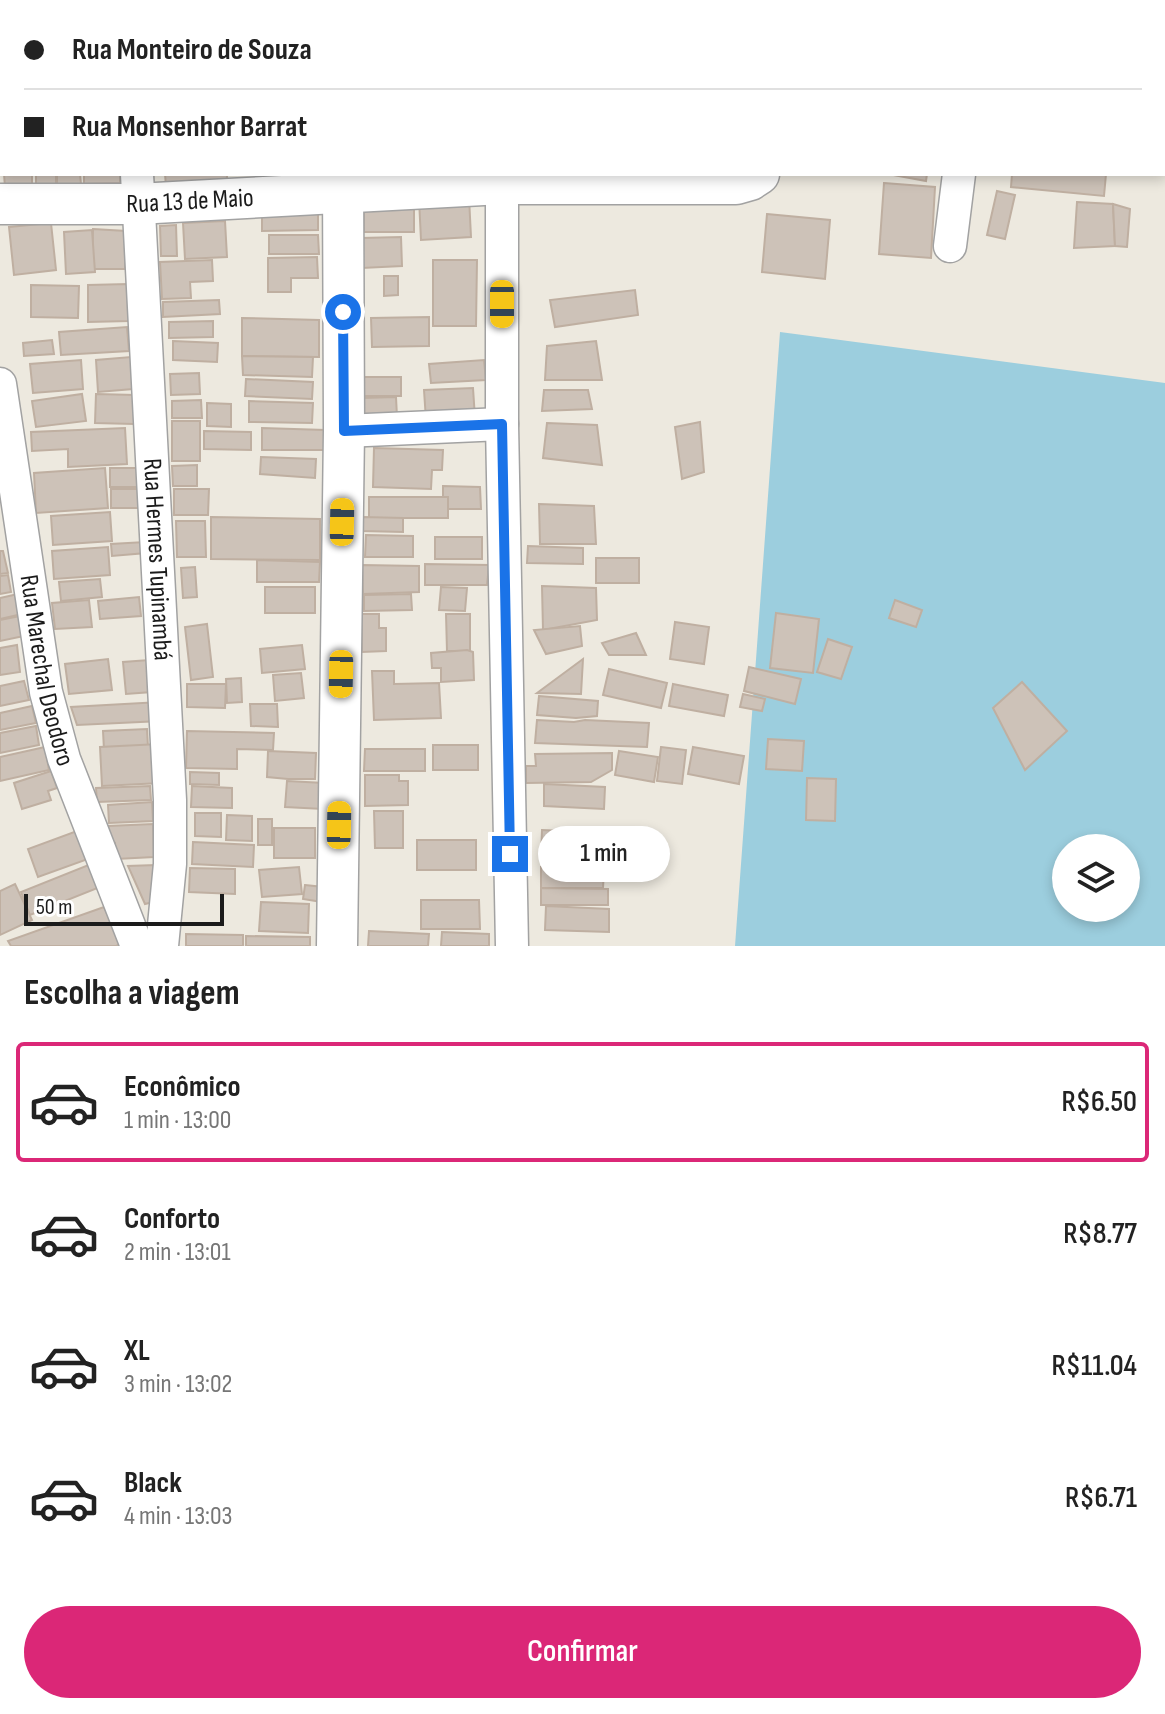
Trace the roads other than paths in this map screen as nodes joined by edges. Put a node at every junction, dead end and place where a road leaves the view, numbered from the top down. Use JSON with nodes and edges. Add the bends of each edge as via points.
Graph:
{"nodes":[{"id":1,"x":756,"y":176,"type":"edge"},
{"id":2,"x":959,"y":176,"type":"edge"},
{"id":3,"x":342,"y":183,"type":"edge"},
{"id":4,"x":502,"y":184,"type":"junction"},
{"id":5,"x":137,"y":189,"type":"edge"},
{"id":6,"x":0,"y":204,"type":"edge"},
{"id":7,"x":950,"y":246,"type":"dead end"},
{"id":8,"x":0,"y":384,"type":"edge"},
{"id":9,"x":502,"y":424,"type":"junction"},
{"id":10,"x":344,"y":431,"type":"junction"},
{"id":11,"x":137,"y":946,"type":"edge"},
{"id":12,"x":162,"y":946,"type":"edge"},
{"id":13,"x":337,"y":946,"type":"edge"},
{"id":14,"x":512,"y":946,"type":"edge"}],
"edges":[{"from":1,"to":4,"type":"street","name":"Rua 13 de Maio","via":[[736,184]]},
{"from":2,"to":7,"type":"street"},
{"from":3,"to":4,"type":"street","name":"Rua 13 de Maio"},
{"from":3,"to":5,"type":"street","name":"Rua 13 de Maio"},
{"from":3,"to":10,"type":"street"},
{"from":4,"to":9,"type":"street"},
{"from":5,"to":6,"type":"street","name":"Rua 13 de Maio"},
{"from":5,"to":12,"type":"street","name":"Rua Hermes Tupinambá","via":[[170,800]]},
{"from":8,"to":11,"type":"street","name":"Rua Marechal Deodoro","via":[[46,692],[64,759]]},
{"from":9,"to":10,"type":"street"},
{"from":9,"to":14,"type":"street"},
{"from":10,"to":13,"type":"street"}]}
